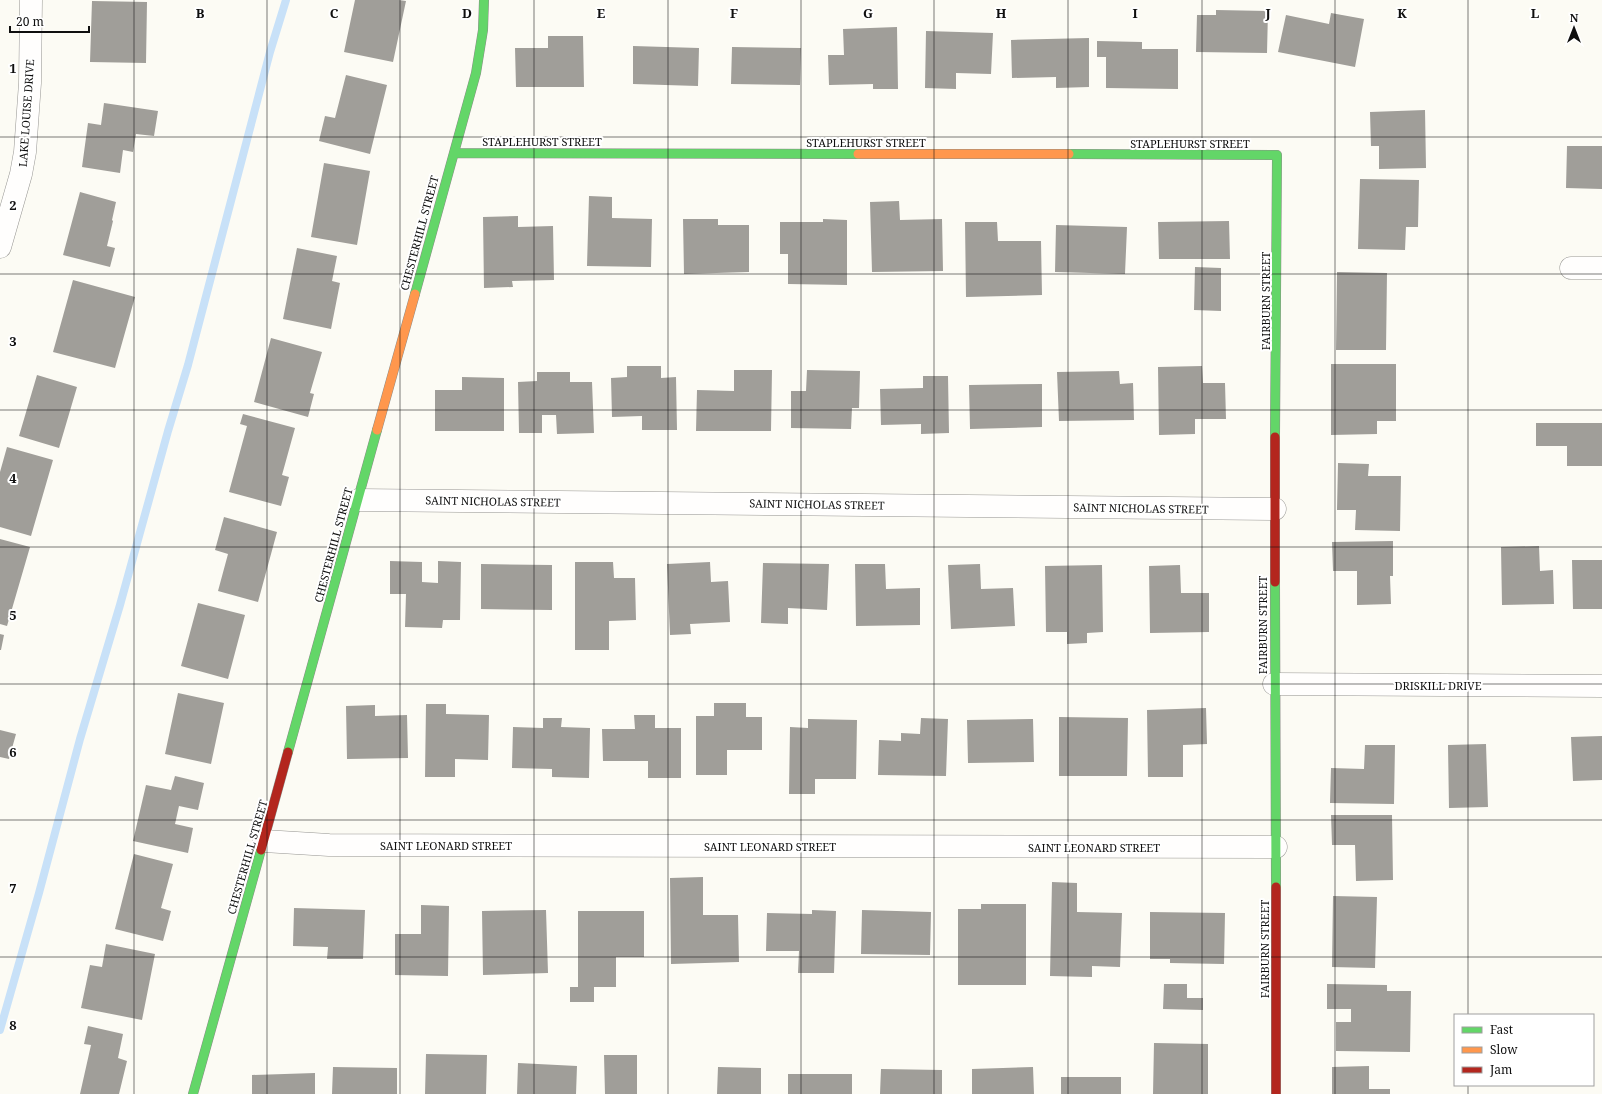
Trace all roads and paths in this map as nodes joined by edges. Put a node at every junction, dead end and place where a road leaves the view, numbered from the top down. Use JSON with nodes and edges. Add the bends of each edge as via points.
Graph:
{"nodes":[{"id":1,"x":31,"y":0,"type":"edge"},
{"id":2,"x":484,"y":0,"type":"edge"},
{"id":3,"x":454,"y":153,"type":"junction"},
{"id":4,"x":1278,"y":156,"type":"joint"},
{"id":5,"x":1,"y":237,"type":"edge"},
{"id":6,"x":1571,"y":268,"type":"dead end"},
{"id":7,"x":1602,"y":268,"type":"edge"},
{"id":8,"x":358,"y":500,"type":"junction"},
{"id":9,"x":1275,"y":509,"type":"junction"},
{"id":10,"x":1274,"y":684,"type":"junction"},
{"id":11,"x":1602,"y":686,"type":"edge"},
{"id":12,"x":264,"y":841,"type":"junction"},
{"id":13,"x":1276,"y":848,"type":"junction"},
{"id":14,"x":193,"y":1094,"type":"edge"},
{"id":15,"x":1276,"y":1094,"type":"edge"}],
"edges":[{"from":1,"to":5,"type":"street","name":"LAKE LOUISE DRIVE","via":[[30,83],[25,152],[21,174]]},
{"from":2,"to":3,"type":"street","name":"CHESTERHILL STREET","via":[[483,30],[476,73]]},
{"from":3,"to":4,"type":"street","name":"STAPLEHURST STREET"},
{"from":3,"to":8,"type":"street","name":"CHESTERHILL STREET"},
{"from":4,"to":9,"type":"street","name":"FAIRBURN STREET"},
{"from":6,"to":7,"type":"street"},
{"from":8,"to":9,"type":"street","name":"SAINT NICHOLAS STREET"},
{"from":8,"to":12,"type":"street","name":"CHESTERHILL STREET"},
{"from":9,"to":10,"type":"street","name":"FAIRBURN STREET"},
{"from":10,"to":11,"type":"street","name":"DRISKILL DRIVE"},
{"from":10,"to":13,"type":"street","name":"FAIRBURN STREET"},
{"from":12,"to":13,"type":"street","name":"SAINT LEONARD STREET","via":[[329,845]]},
{"from":12,"to":14,"type":"street","name":"CHESTERHILL STREET"},
{"from":13,"to":15,"type":"street","name":"FAIRBURN STREET"}]}
